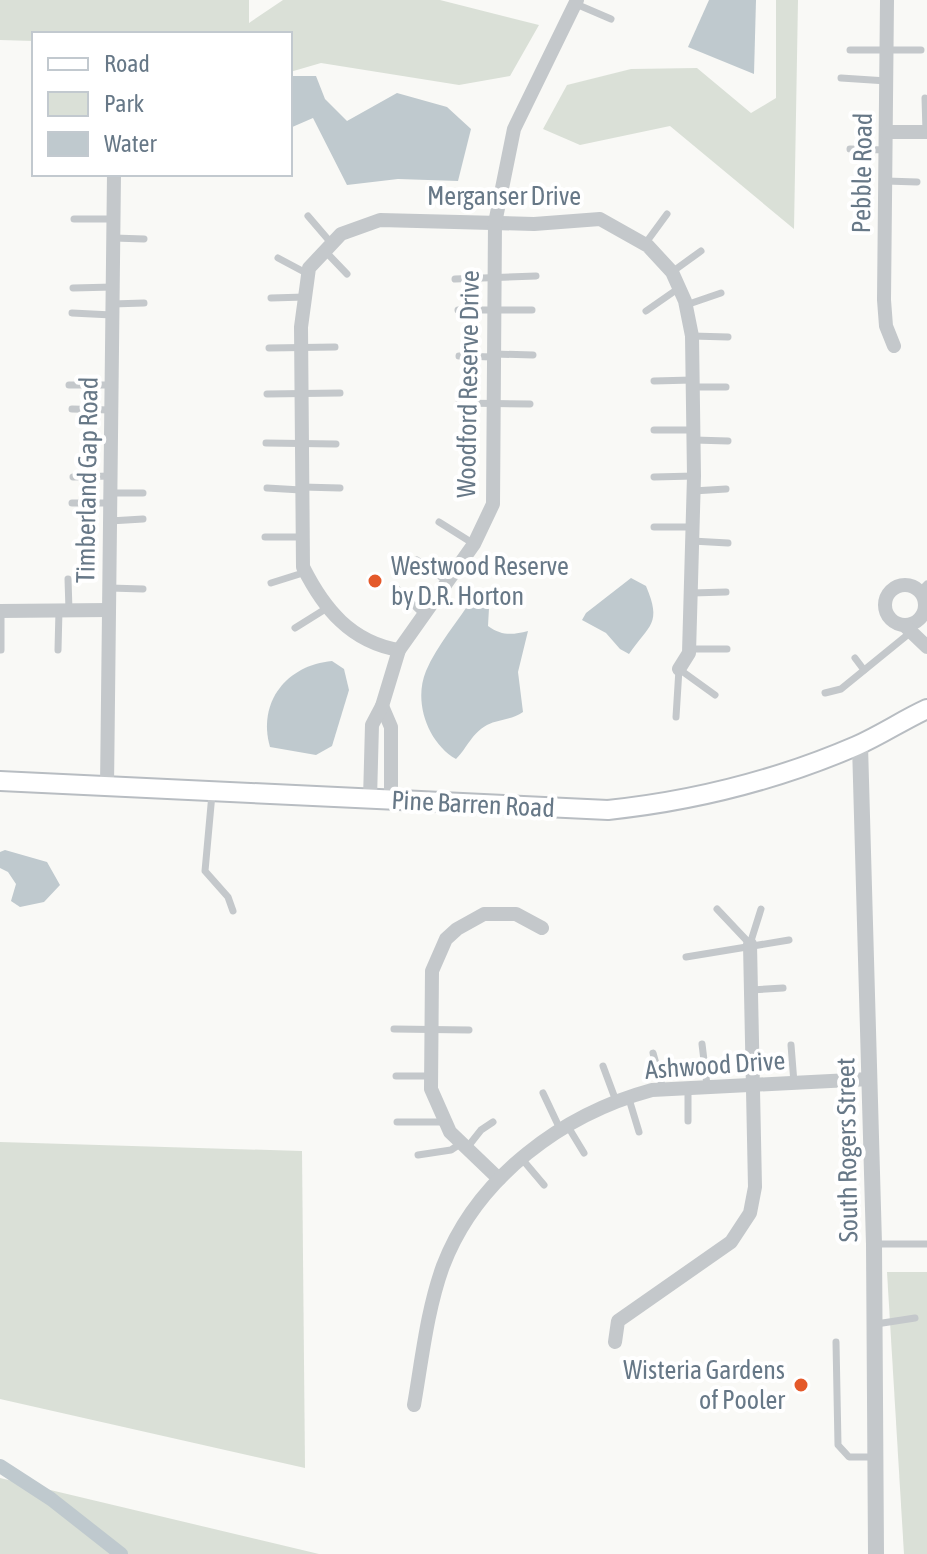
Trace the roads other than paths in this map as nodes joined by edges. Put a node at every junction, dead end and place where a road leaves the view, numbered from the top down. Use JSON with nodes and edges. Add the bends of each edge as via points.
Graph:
{"nodes":[{"id":1,"x":887,"y":0,"type":"edge"},
{"id":2,"x":576,"y":2,"type":"edge"},
{"id":3,"x":611,"y":19,"type":"dead end"},
{"id":4,"x":850,"y":50,"type":"dead end"},
{"id":5,"x":921,"y":50,"type":"dead end"},
{"id":6,"x":887,"y":51,"type":"junction"},
{"id":7,"x":841,"y":78,"type":"dead end"},
{"id":8,"x":887,"y":81,"type":"junction"},
{"id":9,"x":925,"y":98,"type":"edge"},
{"id":10,"x":887,"y":132,"type":"junction"},
{"id":11,"x":926,"y":132,"type":"edge"},
{"id":12,"x":850,"y":149,"type":"dead end"},
{"id":13,"x":886,"y":150,"type":"junction"},
{"id":14,"x":114,"y":176,"type":"edge"},
{"id":15,"x":886,"y":181,"type":"junction"},
{"id":16,"x":917,"y":182,"type":"dead end"},
{"id":17,"x":667,"y":214,"type":"dead end"},
{"id":18,"x":308,"y":216,"type":"dead end"},
{"id":19,"x":74,"y":219,"type":"dead end"},
{"id":20,"x":113,"y":219,"type":"junction"},
{"id":21,"x":495,"y":223,"type":"junction"},
{"id":22,"x":113,"y":238,"type":"junction"},
{"id":23,"x":144,"y":239,"type":"dead end"},
{"id":24,"x":645,"y":245,"type":"junction"},
{"id":25,"x":329,"y":248,"type":"junction"},
{"id":26,"x":701,"y":251,"type":"dead end"},
{"id":27,"x":278,"y":258,"type":"dead end"},
{"id":28,"x":672,"y":272,"type":"junction"},
{"id":29,"x":308,"y":274,"type":"junction"},
{"id":30,"x":347,"y":274,"type":"dead end"},
{"id":31,"x":494,"y":276,"type":"junction"},
{"id":32,"x":536,"y":276,"type":"dead end"},
{"id":33,"x":455,"y":279,"type":"dead end"},
{"id":34,"x":113,"y":287,"type":"junction"},
{"id":35,"x":73,"y":288,"type":"dead end"},
{"id":36,"x":679,"y":288,"type":"junction"},
{"id":37,"x":721,"y":293,"type":"dead end"},
{"id":38,"x":305,"y":297,"type":"junction"},
{"id":39,"x":271,"y":298,"type":"dead end"},
{"id":40,"x":144,"y":303,"type":"dead end"},
{"id":41,"x":686,"y":305,"type":"junction"},
{"id":42,"x":112,"y":310,"type":"junction"},
{"id":43,"x":458,"y":310,"type":"dead end"},
{"id":44,"x":494,"y":310,"type":"junction"},
{"id":45,"x":532,"y":310,"type":"dead end"},
{"id":46,"x":646,"y":311,"type":"dead end"},
{"id":47,"x":72,"y":313,"type":"dead end"},
{"id":48,"x":692,"y":336,"type":"junction"},
{"id":49,"x":728,"y":337,"type":"dead end"},
{"id":50,"x":894,"y":346,"type":"dead end"},
{"id":51,"x":301,"y":347,"type":"junction"},
{"id":52,"x":335,"y":347,"type":"dead end"},
{"id":53,"x":269,"y":348,"type":"dead end"},
{"id":54,"x":533,"y":355,"type":"dead end"},
{"id":55,"x":459,"y":356,"type":"dead end"},
{"id":56,"x":494,"y":356,"type":"junction"},
{"id":57,"x":654,"y":381,"type":"dead end"},
{"id":58,"x":692,"y":384,"type":"junction"},
{"id":59,"x":69,"y":385,"type":"dead end"},
{"id":60,"x":112,"y":385,"type":"junction"},
{"id":61,"x":726,"y":387,"type":"dead end"},
{"id":62,"x":340,"y":393,"type":"dead end"},
{"id":63,"x":267,"y":394,"type":"dead end"},
{"id":64,"x":301,"y":394,"type":"junction"},
{"id":65,"x":459,"y":403,"type":"dead end"},
{"id":66,"x":530,"y":404,"type":"dead end"},
{"id":67,"x":494,"y":405,"type":"junction"},
{"id":68,"x":72,"y":409,"type":"dead end"},
{"id":69,"x":111,"y":410,"type":"junction"},
{"id":70,"x":654,"y":430,"type":"dead end"},
{"id":71,"x":693,"y":435,"type":"junction"},
{"id":72,"x":728,"y":441,"type":"dead end"},
{"id":73,"x":301,"y":442,"type":"junction"},
{"id":74,"x":266,"y":443,"type":"dead end"},
{"id":75,"x":336,"y":444,"type":"dead end"},
{"id":76,"x":111,"y":476,"type":"junction"},
{"id":77,"x":73,"y":477,"type":"dead end"},
{"id":78,"x":654,"y":477,"type":"dead end"},
{"id":79,"x":693,"y":483,"type":"junction"},
{"id":80,"x":267,"y":488,"type":"dead end"},
{"id":81,"x":301,"y":488,"type":"junction"},
{"id":82,"x":340,"y":488,"type":"dead end"},
{"id":83,"x":726,"y":489,"type":"dead end"},
{"id":84,"x":143,"y":493,"type":"dead end"},
{"id":85,"x":111,"y":498,"type":"junction"},
{"id":86,"x":72,"y":503,"type":"dead end"},
{"id":87,"x":143,"y":519,"type":"dead end"},
{"id":88,"x":110,"y":521,"type":"junction"},
{"id":89,"x":439,"y":522,"type":"dead end"},
{"id":90,"x":654,"y":527,"type":"dead end"},
{"id":91,"x":692,"y":534,"type":"junction"},
{"id":92,"x":265,"y":537,"type":"dead end"},
{"id":93,"x":301,"y":543,"type":"junction"},
{"id":94,"x":728,"y":543,"type":"dead end"},
{"id":95,"x":474,"y":544,"type":"junction"},
{"id":96,"x":417,"y":560,"type":"dead end"},
{"id":97,"x":306,"y":572,"type":"junction"},
{"id":98,"x":68,"y":579,"type":"dead end"},
{"id":99,"x":445,"y":580,"type":"junction"},
{"id":100,"x":271,"y":583,"type":"dead end"},
{"id":101,"x":394,"y":586,"type":"dead end"},
{"id":102,"x":110,"y":588,"type":"junction"},
{"id":103,"x":143,"y":589,"type":"dead end"},
{"id":104,"x":726,"y":592,"type":"dead end"},
{"id":105,"x":690,"y":593,"type":"junction"},
{"id":106,"x":925,"y":599,"type":"edge"},
{"id":107,"x":327,"y":608,"type":"junction"},
{"id":108,"x":64,"y":610,"type":"junction"},
{"id":109,"x":109,"y":610,"type":"junction"},
{"id":110,"x":0,"y":611,"type":"edge"},
{"id":111,"x":424,"y":615,"type":"junction"},
{"id":112,"x":295,"y":628,"type":"dead end"},
{"id":113,"x":909,"y":628,"type":"junction"},
{"id":114,"x":927,"y":647,"type":"edge"},
{"id":115,"x":689,"y":649,"type":"junction"},
{"id":116,"x":727,"y":649,"type":"dead end"},
{"id":117,"x":1,"y":650,"type":"edge"},
{"id":118,"x":58,"y":650,"type":"dead end"},
{"id":119,"x":399,"y":650,"type":"junction"},
{"id":120,"x":855,"y":658,"type":"dead end"},
{"id":121,"x":679,"y":669,"type":"junction"},
{"id":122,"x":864,"y":670,"type":"junction"},
{"id":123,"x":825,"y":693,"type":"dead end"},
{"id":124,"x":715,"y":695,"type":"dead end"},
{"id":125,"x":382,"y":706,"type":"junction"},
{"id":126,"x":927,"y":709,"type":"edge"},
{"id":127,"x":676,"y":717,"type":"dead end"},
{"id":128,"x":860,"y":745,"type":"junction"},
{"id":129,"x":0,"y":781,"type":"edge"},
{"id":130,"x":107,"y":787,"type":"junction"},
{"id":131,"x":212,"y":792,"type":"junction"},
{"id":132,"x":370,"y":799,"type":"junction"},
{"id":133,"x":391,"y":800,"type":"junction"},
{"id":134,"x":717,"y":909,"type":"dead end"},
{"id":135,"x":761,"y":909,"type":"dead end"},
{"id":136,"x":233,"y":911,"type":"dead end"},
{"id":137,"x":542,"y":928,"type":"dead end"},
{"id":138,"x":789,"y":940,"type":"dead end"},
{"id":139,"x":750,"y":944,"type":"junction"},
{"id":140,"x":686,"y":957,"type":"dead end"},
{"id":141,"x":783,"y":988,"type":"dead end"},
{"id":142,"x":751,"y":990,"type":"junction"},
{"id":143,"x":394,"y":1029,"type":"dead end"},
{"id":144,"x":469,"y":1030,"type":"dead end"},
{"id":145,"x":431,"y":1031,"type":"junction"},
{"id":146,"x":702,"y":1044,"type":"dead end"},
{"id":147,"x":791,"y":1045,"type":"dead end"},
{"id":148,"x":653,"y":1053,"type":"dead end"},
{"id":149,"x":603,"y":1066,"type":"dead end"},
{"id":150,"x":396,"y":1076,"type":"dead end"},
{"id":151,"x":431,"y":1076,"type":"junction"},
{"id":152,"x":870,"y":1079,"type":"junction"},
{"id":153,"x":794,"y":1084,"type":"junction"},
{"id":154,"x":707,"y":1085,"type":"junction"},
{"id":155,"x":688,"y":1086,"type":"junction"},
{"id":156,"x":751,"y":1086,"type":"junction"},
{"id":157,"x":663,"y":1089,"type":"junction"},
{"id":158,"x":543,"y":1093,"type":"dead end"},
{"id":159,"x":622,"y":1099,"type":"junction"},
{"id":160,"x":688,"y":1121,"type":"dead end"},
{"id":161,"x":397,"y":1122,"type":"dead end"},
{"id":162,"x":445,"y":1122,"type":"junction"},
{"id":163,"x":493,"y":1122,"type":"dead end"},
{"id":164,"x":564,"y":1127,"type":"junction"},
{"id":165,"x":639,"y":1132,"type":"dead end"},
{"id":166,"x":463,"y":1147,"type":"junction"},
{"id":167,"x":584,"y":1153,"type":"dead end"},
{"id":168,"x":418,"y":1155,"type":"dead end"},
{"id":169,"x":522,"y":1158,"type":"junction"},
{"id":170,"x":499,"y":1179,"type":"junction"},
{"id":171,"x":544,"y":1185,"type":"dead end"},
{"id":172,"x":874,"y":1244,"type":"junction"},
{"id":173,"x":927,"y":1244,"type":"edge"},
{"id":174,"x":915,"y":1318,"type":"dead end"},
{"id":175,"x":874,"y":1325,"type":"junction"},
{"id":176,"x":615,"y":1342,"type":"dead end"},
{"id":177,"x":836,"y":1342,"type":"dead end"},
{"id":178,"x":414,"y":1405,"type":"dead end"},
{"id":179,"x":874,"y":1457,"type":"junction"},
{"id":180,"x":876,"y":1554,"type":"edge"}],
"edges":[{"from":1,"to":6,"type":"street","name":"Pebble Road"},
{"from":2,"to":3,"type":"lane"},
{"from":2,"to":21,"type":"street","name":"Woodford Reserve Drive","via":[[514,129]]},
{"from":4,"to":6,"type":"lane"},
{"from":5,"to":6,"type":"lane"},
{"from":6,"to":8,"type":"street","name":"Pebble Road"},
{"from":7,"to":8,"type":"lane"},
{"from":8,"to":10,"type":"street","name":"Pebble Road"},
{"from":9,"to":11,"type":"lane"},
{"from":10,"to":11,"type":"street"},
{"from":10,"to":13,"type":"street","name":"Pebble Road"},
{"from":12,"to":13,"type":"lane"},
{"from":13,"to":15,"type":"street","name":"Pebble Road"},
{"from":14,"to":20,"type":"street","name":"Timberland Gap Road"},
{"from":15,"to":16,"type":"lane"},
{"from":15,"to":50,"type":"street","name":"Pebble Road","via":[[884,300]]},
{"from":17,"to":24,"type":"lane"},
{"from":18,"to":25,"type":"lane"},
{"from":19,"to":20,"type":"lane"},
{"from":20,"to":22,"type":"street","name":"Timberland Gap Road"},
{"from":21,"to":24,"type":"street","name":"Merganser Drive","via":[[600,219]]},
{"from":21,"to":25,"type":"street","name":"Merganser Drive","via":[[380,220],[341,234]]},
{"from":21,"to":31,"type":"street","name":"Woodford Reserve Drive"},
{"from":22,"to":23,"type":"lane"},
{"from":22,"to":34,"type":"street","name":"Timberland Gap Road"},
{"from":24,"to":28,"type":"street","name":"Merganser Drive"},
{"from":25,"to":29,"type":"street","name":"Merganser Drive"},
{"from":25,"to":30,"type":"lane"},
{"from":26,"to":28,"type":"lane"},
{"from":27,"to":29,"type":"lane"},
{"from":28,"to":36,"type":"street","name":"Merganser Drive"},
{"from":29,"to":38,"type":"street","name":"Merganser Drive"},
{"from":31,"to":32,"type":"lane"},
{"from":31,"to":33,"type":"lane"},
{"from":31,"to":44,"type":"street","name":"Woodford Reserve Drive"},
{"from":34,"to":35,"type":"lane"},
{"from":34,"to":42,"type":"street","name":"Timberland Gap Road"},
{"from":36,"to":41,"type":"street","name":"Merganser Drive"},
{"from":36,"to":46,"type":"lane"},
{"from":37,"to":41,"type":"lane"},
{"from":38,"to":39,"type":"lane"},
{"from":38,"to":51,"type":"street","name":"Merganser Drive"},
{"from":40,"to":42,"type":"lane"},
{"from":41,"to":48,"type":"street","name":"Merganser Drive"},
{"from":42,"to":47,"type":"lane"},
{"from":42,"to":60,"type":"street","name":"Timberland Gap Road"},
{"from":43,"to":44,"type":"lane"},
{"from":44,"to":45,"type":"lane"},
{"from":44,"to":56,"type":"street","name":"Woodford Reserve Drive"},
{"from":48,"to":49,"type":"lane"},
{"from":48,"to":58,"type":"street","name":"Merganser Drive"},
{"from":51,"to":52,"type":"lane"},
{"from":51,"to":53,"type":"lane"},
{"from":51,"to":64,"type":"street","name":"Merganser Drive"},
{"from":54,"to":56,"type":"lane"},
{"from":55,"to":56,"type":"lane"},
{"from":56,"to":67,"type":"street","name":"Woodford Reserve Drive"},
{"from":57,"to":58,"type":"lane"},
{"from":58,"to":61,"type":"lane"},
{"from":58,"to":71,"type":"street","name":"Merganser Drive"},
{"from":59,"to":60,"type":"lane"},
{"from":60,"to":69,"type":"street","name":"Timberland Gap Road"},
{"from":62,"to":64,"type":"lane"},
{"from":63,"to":64,"type":"lane"},
{"from":64,"to":73,"type":"street","name":"Merganser Drive"},
{"from":65,"to":67,"type":"lane"},
{"from":66,"to":67,"type":"lane"},
{"from":67,"to":95,"type":"street","name":"Woodford Reserve Drive","via":[[493,504]]},
{"from":68,"to":69,"type":"lane"},
{"from":69,"to":76,"type":"street","name":"Timberland Gap Road"},
{"from":70,"to":71,"type":"lane"},
{"from":71,"to":72,"type":"lane"},
{"from":71,"to":79,"type":"street","name":"Merganser Drive"},
{"from":73,"to":74,"type":"lane"},
{"from":73,"to":75,"type":"lane"},
{"from":73,"to":81,"type":"street","name":"Merganser Drive"},
{"from":76,"to":77,"type":"lane"},
{"from":76,"to":85,"type":"street","name":"Timberland Gap Road"},
{"from":78,"to":79,"type":"lane"},
{"from":79,"to":83,"type":"lane"},
{"from":79,"to":91,"type":"street","name":"Merganser Drive"},
{"from":80,"to":81,"type":"lane"},
{"from":81,"to":82,"type":"lane"},
{"from":81,"to":93,"type":"street","name":"Merganser Drive"},
{"from":84,"to":85,"type":"lane"},
{"from":85,"to":86,"type":"lane"},
{"from":85,"to":88,"type":"street","name":"Timberland Gap Road"},
{"from":87,"to":88,"type":"lane"},
{"from":88,"to":102,"type":"street","name":"Timberland Gap Road"},
{"from":89,"to":95,"type":"lane"},
{"from":90,"to":91,"type":"lane"},
{"from":91,"to":94,"type":"lane"},
{"from":91,"to":105,"type":"street","name":"Merganser Drive"},
{"from":92,"to":93,"type":"lane"},
{"from":93,"to":97,"type":"street","name":"Merganser Drive"},
{"from":95,"to":99,"type":"street","name":"Woodford Reserve Drive"},
{"from":96,"to":99,"type":"lane"},
{"from":97,"to":100,"type":"lane"},
{"from":97,"to":107,"type":"street","name":"Merganser Drive"},
{"from":98,"to":108,"type":"lane"},
{"from":99,"to":111,"type":"street","name":"Woodford Reserve Drive"},
{"from":101,"to":111,"type":"lane"},
{"from":102,"to":103,"type":"lane"},
{"from":102,"to":109,"type":"street","name":"Timberland Gap Road"},
{"from":104,"to":105,"type":"lane"},
{"from":105,"to":115,"type":"street","name":"Merganser Drive"},
{"from":106,"to":113,"type":"street","via":[[919,620]]},
{"from":106,"to":113,"type":"street","via":[[906,585],[887,596],[890,619]]},
{"from":107,"to":112,"type":"lane"},
{"from":107,"to":119,"type":"street","name":"Merganser Drive","via":[[341,624],[378,646]]},
{"from":108,"to":109,"type":"street"},
{"from":108,"to":110,"type":"street"},
{"from":108,"to":118,"type":"lane"},
{"from":109,"to":130,"type":"street","name":"Timberland Gap Road"},
{"from":110,"to":117,"type":"lane"},
{"from":111,"to":119,"type":"street","name":"Woodford Reserve Drive"},
{"from":113,"to":114,"type":"street"},
{"from":113,"to":122,"type":"lane"},
{"from":115,"to":116,"type":"lane"},
{"from":115,"to":121,"type":"street","name":"Merganser Drive"},
{"from":119,"to":125,"type":"street","name":"Woodford Reserve Drive"},
{"from":120,"to":122,"type":"lane"},
{"from":121,"to":124,"type":"lane"},
{"from":121,"to":127,"type":"lane"},
{"from":122,"to":123,"type":"lane","via":[[841,689]]},
{"from":125,"to":132,"type":"street","name":"Woodford Reserve Drive","via":[[372,725]]},
{"from":125,"to":133,"type":"street","via":[[391,727]]},
{"from":126,"to":128,"type":"main road","name":"Pine Barren Road"},
{"from":128,"to":133,"type":"main road","name":"Pine Barren Road","via":[[766,779],[672,803],[608,810]]},
{"from":128,"to":152,"type":"street","name":"South Rogers Street"},
{"from":129,"to":130,"type":"main road","name":"Pine Barren Road"},
{"from":130,"to":131,"type":"main road","name":"Pine Barren Road"},
{"from":131,"to":132,"type":"main road","name":"Pine Barren Road"},
{"from":131,"to":136,"type":"lane","via":[[205,871]]},
{"from":132,"to":133,"type":"main road","name":"Pine Barren Road"},
{"from":134,"to":139,"type":"lane"},
{"from":135,"to":139,"type":"lane"},
{"from":137,"to":145,"type":"street","via":[[516,914],[499,912],[457,929],[432,971]]},
{"from":138,"to":139,"type":"lane"},
{"from":139,"to":140,"type":"lane"},
{"from":139,"to":142,"type":"street"},
{"from":141,"to":142,"type":"lane"},
{"from":142,"to":156,"type":"street"},
{"from":143,"to":145,"type":"lane"},
{"from":144,"to":145,"type":"lane"},
{"from":145,"to":151,"type":"street"},
{"from":146,"to":154,"type":"lane"},
{"from":147,"to":153,"type":"lane"},
{"from":148,"to":157,"type":"lane"},
{"from":149,"to":159,"type":"lane"},
{"from":150,"to":151,"type":"lane"},
{"from":151,"to":162,"type":"street"},
{"from":152,"to":153,"type":"street","name":"Ashwood Drive"},
{"from":152,"to":172,"type":"street","name":"South Rogers Street"},
{"from":153,"to":156,"type":"street","name":"Ashwood Drive"},
{"from":154,"to":155,"type":"street","name":"Ashwood Drive"},
{"from":154,"to":156,"type":"street","name":"Ashwood Drive"},
{"from":155,"to":157,"type":"street","name":"Ashwood Drive"},
{"from":155,"to":160,"type":"lane"},
{"from":156,"to":176,"type":"street","via":[[755,1187],[750,1213],[731,1242],[618,1321]]},
{"from":157,"to":159,"type":"street","name":"Ashwood Drive"},
{"from":158,"to":164,"type":"lane"},
{"from":159,"to":164,"type":"street","name":"Ashwood Drive"},
{"from":159,"to":165,"type":"lane"},
{"from":161,"to":162,"type":"lane"},
{"from":162,"to":166,"type":"street"},
{"from":163,"to":166,"type":"lane"},
{"from":164,"to":167,"type":"lane"},
{"from":164,"to":169,"type":"street","name":"Ashwood Drive"},
{"from":166,"to":168,"type":"lane"},
{"from":166,"to":170,"type":"street"},
{"from":169,"to":170,"type":"street","name":"Ashwood Drive"},
{"from":169,"to":171,"type":"lane"},
{"from":170,"to":178,"type":"street","name":"Ashwood Drive","via":[[443,1266]]},
{"from":172,"to":173,"type":"lane"},
{"from":172,"to":175,"type":"street","name":"South Rogers Street"},
{"from":174,"to":175,"type":"lane"},
{"from":175,"to":179,"type":"street","name":"South Rogers Street"},
{"from":177,"to":179,"type":"lane","via":[[838,1445],[849,1457]]},
{"from":179,"to":180,"type":"street","name":"South Rogers Street"}]}
